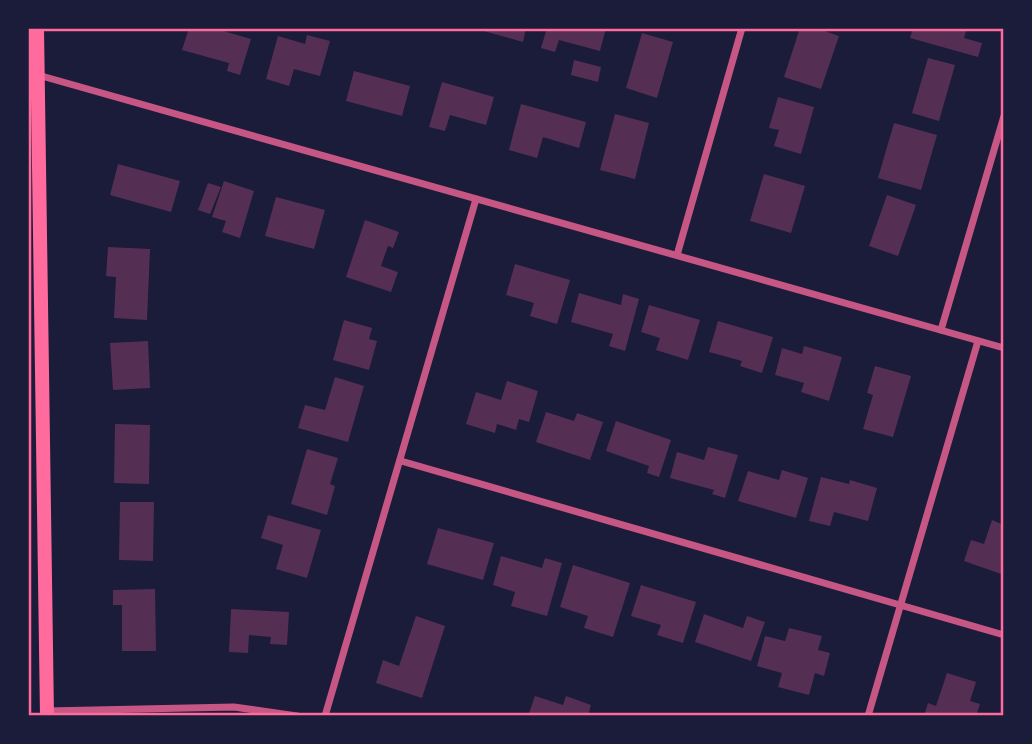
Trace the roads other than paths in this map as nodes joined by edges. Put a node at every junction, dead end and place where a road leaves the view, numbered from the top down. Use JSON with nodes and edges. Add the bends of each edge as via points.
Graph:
{"nodes":[{"id":1,"x":37,"y":28,"type":"edge"},
{"id":2,"x":742,"y":28,"type":"edge"},
{"id":3,"x":38,"y":75,"type":"junction"},
{"id":4,"x":1004,"y":116,"type":"edge"},
{"id":5,"x":476,"y":199,"type":"junction"},
{"id":6,"x":677,"y":256,"type":"junction"},
{"id":7,"x":941,"y":330,"type":"junction"},
{"id":8,"x":978,"y":341,"type":"junction"},
{"id":9,"x":1004,"y":348,"type":"edge"},
{"id":10,"x":401,"y":461,"type":"junction"},
{"id":11,"x":901,"y":605,"type":"junction"},
{"id":12,"x":1004,"y":635,"type":"edge"},
{"id":13,"x":47,"y":714,"type":"edge"},
{"id":14,"x":297,"y":716,"type":"edge"},
{"id":15,"x":326,"y":716,"type":"edge"},
{"id":16,"x":868,"y":716,"type":"edge"}],
"edges":[{"from":1,"to":3,"type":"main road"},
{"from":2,"to":6,"type":"street"},
{"from":3,"to":5,"type":"street"},
{"from":3,"to":13,"type":"main road"},
{"from":4,"to":7,"type":"street"},
{"from":5,"to":6,"type":"street"},
{"from":5,"to":10,"type":"street"},
{"from":6,"to":7,"type":"street"},
{"from":7,"to":8,"type":"street"},
{"from":8,"to":9,"type":"street"},
{"from":8,"to":11,"type":"street"},
{"from":10,"to":11,"type":"street"},
{"from":10,"to":15,"type":"street"},
{"from":11,"to":12,"type":"street"},
{"from":11,"to":16,"type":"street"},
{"from":13,"to":14,"type":"street","via":[[233,707]]}]}
